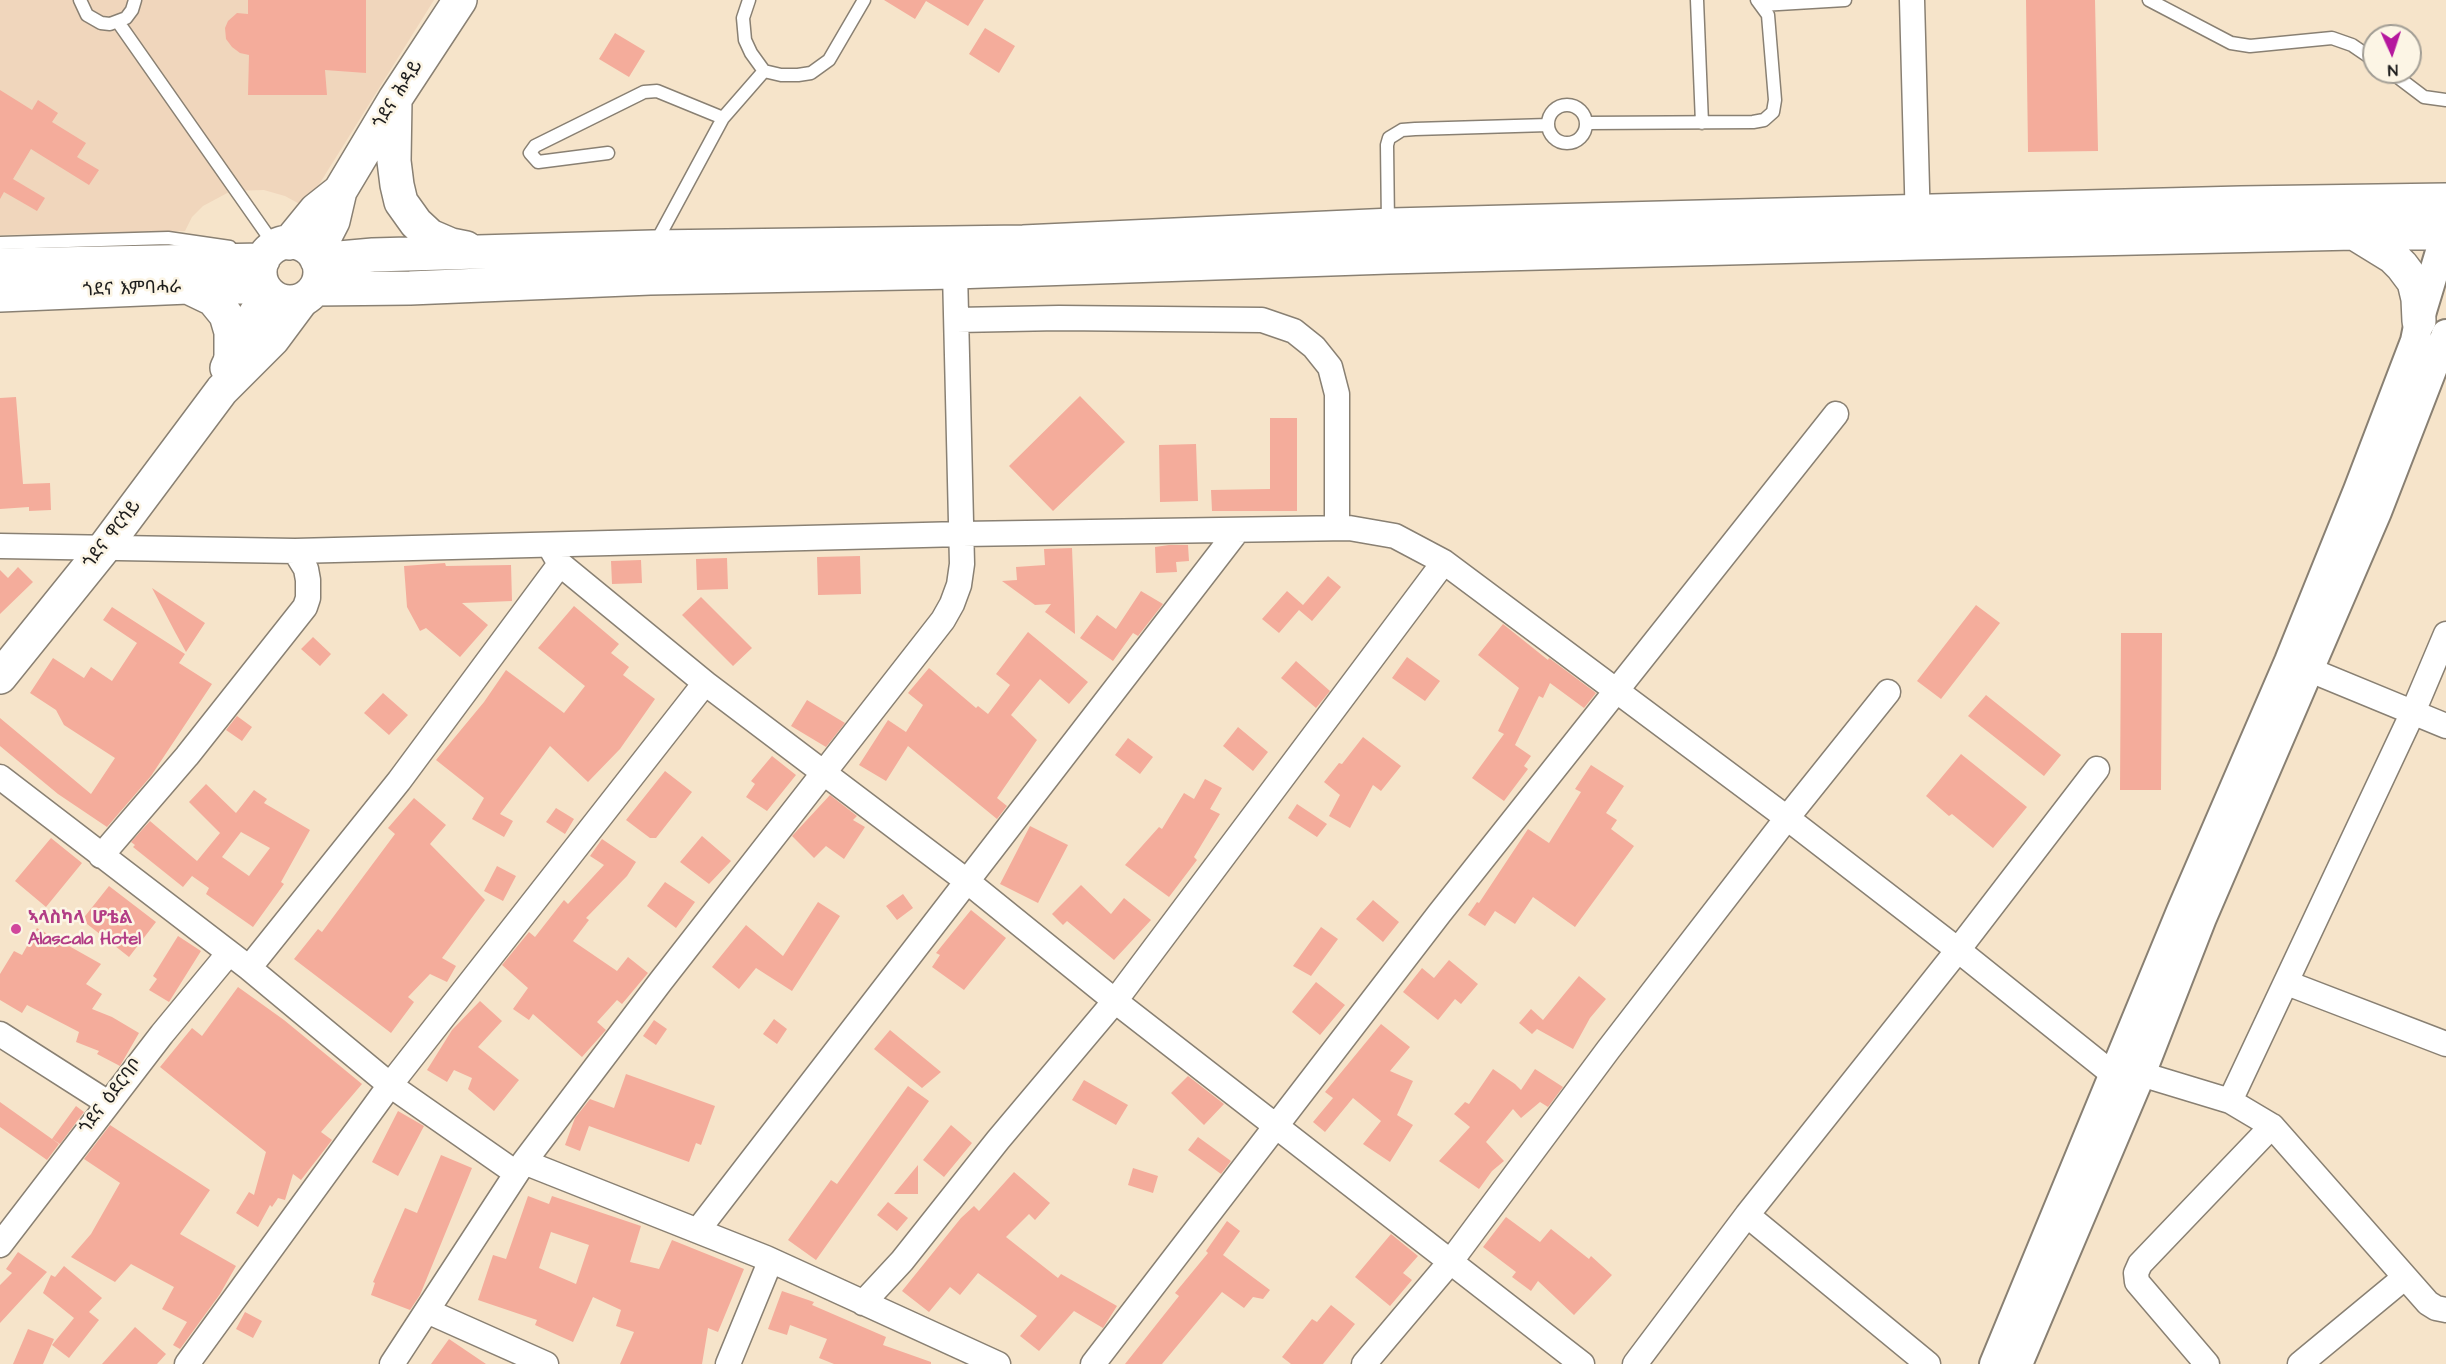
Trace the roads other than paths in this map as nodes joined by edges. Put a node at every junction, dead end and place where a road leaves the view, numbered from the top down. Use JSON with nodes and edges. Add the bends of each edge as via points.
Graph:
{"nodes":[{"id":1,"x":80,"y":0,"type":"edge"},
{"id":2,"x":135,"y":0,"type":"edge"},
{"id":3,"x":460,"y":0,"type":"edge"},
{"id":4,"x":749,"y":0,"type":"edge"},
{"id":5,"x":864,"y":0,"type":"edge"},
{"id":6,"x":1697,"y":0,"type":"edge"},
{"id":7,"x":1845,"y":0,"type":"edge"},
{"id":8,"x":1911,"y":0,"type":"edge"},
{"id":9,"x":2149,"y":0,"type":"edge"},
{"id":10,"x":1760,"y":2,"type":"edge"},
{"id":11,"x":118,"y":22,"type":"junction"},
{"id":12,"x":2362,"y":52,"type":"edge"},
{"id":13,"x":764,"y":71,"type":"junction"},
{"id":14,"x":2407,"y":84,"type":"edge"},
{"id":15,"x":395,"y":99,"type":"junction"},
{"id":16,"x":2446,"y":100,"type":"edge"},
{"id":17,"x":723,"y":118,"type":"junction"},
{"id":18,"x":1587,"y":123,"type":"junction"},
{"id":19,"x":1702,"y":123,"type":"junction"},
{"id":20,"x":1548,"y":125,"type":"junction"},
{"id":21,"x":608,"y":153,"type":"dead end"},
{"id":22,"x":2446,"y":200,"type":"edge"},
{"id":23,"x":1917,"y":211,"type":"junction"},
{"id":24,"x":1388,"y":225,"type":"junction"},
{"id":25,"x":2354,"y":233,"type":"junction"},
{"id":26,"x":2446,"y":233,"type":"edge"},
{"id":27,"x":0,"y":243,"type":"edge"},
{"id":28,"x":1918,"y":243,"type":"junction"},
{"id":29,"x":488,"y":252,"type":"junction"},
{"id":30,"x":652,"y":263,"type":"junction"},
{"id":31,"x":0,"y":265,"type":"edge"},
{"id":32,"x":287,"y":269,"type":"junction"},
{"id":33,"x":955,"y":272,"type":"junction"},
{"id":34,"x":188,"y":287,"type":"junction"},
{"id":35,"x":0,"y":295,"type":"edge"},
{"id":36,"x":957,"y":320,"type":"junction"},
{"id":37,"x":2432,"y":327,"type":"edge"},
{"id":38,"x":231,"y":356,"type":"junction"},
{"id":39,"x":222,"y":390,"type":"junction"},
{"id":40,"x":1836,"y":414,"type":"dead end"},
{"id":41,"x":1337,"y":528,"type":"junction"},
{"id":42,"x":1238,"y":530,"type":"junction"},
{"id":43,"x":962,"y":534,"type":"junction"},
{"id":44,"x":0,"y":546,"type":"edge"},
{"id":45,"x":105,"y":548,"type":"junction"},
{"id":46,"x":295,"y":551,"type":"junction"},
{"id":47,"x":554,"y":554,"type":"junction"},
{"id":48,"x":1444,"y":562,"type":"junction"},
{"id":49,"x":2446,"y":634,"type":"edge"},
{"id":50,"x":2300,"y":665,"type":"junction"},
{"id":51,"x":0,"y":677,"type":"edge"},
{"id":52,"x":705,"y":683,"type":"junction"},
{"id":53,"x":1616,"y":692,"type":"junction"},
{"id":54,"x":1888,"y":693,"type":"dead end"},
{"id":55,"x":2413,"y":712,"type":"junction"},
{"id":56,"x":2446,"y":726,"type":"edge"},
{"id":57,"x":2097,"y":769,"type":"dead end"},
{"id":58,"x":823,"y":773,"type":"junction"},
{"id":59,"x":0,"y":777,"type":"edge"},
{"id":60,"x":1787,"y":818,"type":"junction"},
{"id":61,"x":101,"y":856,"type":"junction"},
{"id":62,"x":968,"y":882,"type":"junction"},
{"id":63,"x":1958,"y":950,"type":"junction"},
{"id":64,"x":229,"y":953,"type":"junction"},
{"id":65,"x":249,"y":968,"type":"junction"},
{"id":66,"x":2287,"y":983,"type":"junction"},
{"id":67,"x":1115,"y":1001,"type":"junction"},
{"id":68,"x":0,"y":1034,"type":"edge"},
{"id":69,"x":2446,"y":1044,"type":"edge"},
{"id":70,"x":2127,"y":1074,"type":"junction"},
{"id":71,"x":390,"y":1085,"type":"junction"},
{"id":72,"x":2230,"y":1101,"type":"junction"},
{"id":73,"x":108,"y":1103,"type":"junction"},
{"id":74,"x":1276,"y":1126,"type":"junction"},
{"id":75,"x":2272,"y":1126,"type":"junction"},
{"id":76,"x":520,"y":1167,"type":"junction"},
{"id":77,"x":1748,"y":1215,"type":"junction"},
{"id":78,"x":698,"y":1230,"type":"junction"},
{"id":79,"x":0,"y":1245,"type":"edge"},
{"id":80,"x":1451,"y":1260,"type":"junction"},
{"id":81,"x":770,"y":1262,"type":"junction"},
{"id":82,"x":2404,"y":1278,"type":"junction"},
{"id":83,"x":863,"y":1303,"type":"junction"},
{"id":84,"x":2446,"y":1310,"type":"edge"},
{"id":85,"x":428,"y":1311,"type":"junction"},
{"id":86,"x":188,"y":1364,"type":"edge"},
{"id":87,"x":392,"y":1364,"type":"edge"},
{"id":88,"x":546,"y":1364,"type":"edge"},
{"id":89,"x":728,"y":1364,"type":"edge"},
{"id":90,"x":998,"y":1364,"type":"edge"},
{"id":91,"x":1093,"y":1364,"type":"edge"},
{"id":92,"x":1364,"y":1364,"type":"edge"},
{"id":93,"x":1582,"y":1364,"type":"edge"},
{"id":94,"x":1635,"y":1364,"type":"edge"},
{"id":95,"x":1928,"y":1364,"type":"edge"},
{"id":96,"x":1994,"y":1364,"type":"edge"},
{"id":97,"x":2019,"y":1364,"type":"edge"},
{"id":98,"x":2207,"y":1364,"type":"edge"},
{"id":99,"x":2300,"y":1364,"type":"edge"}],
"edges":[{"from":1,"to":11,"type":"lane","via":[[94,20]]},
{"from":2,"to":11,"type":"lane","via":[[132,10]]},
{"from":3,"to":15,"type":"main road","name":"ጎደና ሕዳይ"},
{"from":4,"to":13,"type":"lane","via":[[743,18],[745,40]]},
{"from":5,"to":13,"type":"lane","via":[[828,60],[811,72],[781,75]]},
{"from":6,"to":19,"type":"lane"},
{"from":7,"to":10,"type":"lane"},
{"from":8,"to":23,"type":"street"},
{"from":9,"to":12,"type":"lane","via":[[2231,43],[2250,46],[2332,38]]},
{"from":10,"to":19,"type":"lane","via":[[1768,15],[1773,112],[1764,120],[1753,122]]},
{"from":11,"to":32,"type":"lane"},
{"from":13,"to":17,"type":"lane"},
{"from":14,"to":16,"type":"lane","via":[[2424,97]]},
{"from":15,"to":29,"type":"main road","via":[[394,161],[401,202],[430,236],[451,245]]},
{"from":15,"to":32,"type":"main road","name":"ጎደና ሕዳይ","via":[[340,191],[333,221]]},
{"from":17,"to":21,"type":"lane","via":[[657,91],[644,92],[535,146],[530,153],[537,162]]},
{"from":17,"to":30,"type":"lane"},
{"from":18,"to":19,"type":"lane"},
{"from":18,"to":20,"type":"lane","via":[[1584,133],[1571,143],[1556,139]]},
{"from":18,"to":20,"type":"lane","via":[[1579,109],[1563,105],[1551,115]]},
{"from":20,"to":24,"type":"lane","via":[[1402,130],[1389,138]]},
{"from":22,"to":23,"type":"main road"},
{"from":23,"to":24,"type":"main road"},
{"from":23,"to":28,"type":"street"},
{"from":24,"to":30,"type":"main road"},
{"from":25,"to":26,"type":"main road"},
{"from":25,"to":28,"type":"main road"},
{"from":25,"to":37,"type":"main road","via":[[2402,266],[2414,282]]},
{"from":26,"to":37,"type":"street"},
{"from":27,"to":32,"type":"lane","via":[[168,238]]},
{"from":28,"to":33,"type":"main road"},
{"from":29,"to":30,"type":"main road"},
{"from":29,"to":32,"type":"main road"},
{"from":30,"to":32,"type":"main road","via":[[410,288]]},
{"from":30,"to":33,"type":"main road"},
{"from":31,"to":32,"type":"main road","name":"ጎደና እምባሓራ","via":[[213,259]]},
{"from":32,"to":34,"type":"main road","name":"ጎደና እምባሓራ"},
{"from":32,"to":38,"type":"main road"},
{"from":32,"to":39,"type":"main road","via":[[273,339]]},
{"from":33,"to":36,"type":"street"},
{"from":34,"to":35,"type":"main road","name":"ጎደና እምባሓራ"},
{"from":34,"to":38,"type":"main road","via":[[213,299],[226,315]]},
{"from":36,"to":41,"type":"street","via":[[1262,320],[1294,331],[1314,347],[1329,367],[1337,394]]},
{"from":36,"to":43,"type":"street"},
{"from":37,"to":50,"type":"street","via":[[2415,341],[2358,490]]},
{"from":38,"to":39,"type":"main road"},
{"from":39,"to":45,"type":"main road","name":"ጎደና ዋርሳይ"},
{"from":40,"to":53,"type":"street"},
{"from":41,"to":42,"type":"street"},
{"from":41,"to":48,"type":"street","via":[[1395,536]]},
{"from":42,"to":43,"type":"street"},
{"from":42,"to":62,"type":"street"},
{"from":43,"to":47,"type":"street"},
{"from":43,"to":58,"type":"street","via":[[961,574],[943,620]]},
{"from":44,"to":45,"type":"street"},
{"from":45,"to":46,"type":"street"},
{"from":45,"to":51,"type":"main road","name":"ጎደና ዋርሳይ"},
{"from":46,"to":47,"type":"street"},
{"from":46,"to":61,"type":"street","via":[[308,580],[305,608]]},
{"from":47,"to":52,"type":"street"},
{"from":47,"to":65,"type":"street","via":[[399,781]]},
{"from":48,"to":53,"type":"street"},
{"from":48,"to":67,"type":"street"},
{"from":49,"to":55,"type":"street"},
{"from":50,"to":55,"type":"street"},
{"from":50,"to":70,"type":"street","via":[[2202,918]]},
{"from":52,"to":58,"type":"street"},
{"from":52,"to":71,"type":"street"},
{"from":53,"to":60,"type":"street"},
{"from":53,"to":74,"type":"street"},
{"from":54,"to":60,"type":"street"},
{"from":55,"to":56,"type":"street"},
{"from":55,"to":66,"type":"street"},
{"from":57,"to":63,"type":"street"},
{"from":58,"to":62,"type":"street"},
{"from":58,"to":76,"type":"street"},
{"from":59,"to":61,"type":"street"},
{"from":60,"to":63,"type":"street"},
{"from":60,"to":80,"type":"street"},
{"from":61,"to":64,"type":"street"},
{"from":62,"to":67,"type":"street"},
{"from":62,"to":78,"type":"street"},
{"from":63,"to":70,"type":"street"},
{"from":63,"to":77,"type":"street"},
{"from":64,"to":65,"type":"street"},
{"from":64,"to":73,"type":"street","name":"ጎደና ዕደርባቦ"},
{"from":65,"to":71,"type":"street"},
{"from":66,"to":69,"type":"street"},
{"from":66,"to":72,"type":"street"},
{"from":67,"to":74,"type":"street"},
{"from":67,"to":83,"type":"street","via":[[902,1261]]},
{"from":68,"to":73,"type":"street"},
{"from":70,"to":72,"type":"street"},
{"from":70,"to":96,"type":"street"},
{"from":70,"to":97,"type":"street"},
{"from":71,"to":76,"type":"street"},
{"from":71,"to":86,"type":"street"},
{"from":72,"to":75,"type":"street"},
{"from":73,"to":79,"type":"street","name":"ጎደና ዕደርባቦ"},
{"from":74,"to":80,"type":"street"},
{"from":74,"to":91,"type":"street"},
{"from":75,"to":82,"type":"street"},
{"from":75,"to":98,"type":"street","via":[[2140,1264],[2136,1274],[2137,1282]]},
{"from":76,"to":78,"type":"street"},
{"from":76,"to":85,"type":"street"},
{"from":77,"to":94,"type":"street"},
{"from":77,"to":95,"type":"street"},
{"from":78,"to":81,"type":"street"},
{"from":80,"to":92,"type":"street"},
{"from":80,"to":93,"type":"street"},
{"from":81,"to":83,"type":"street"},
{"from":81,"to":89,"type":"street"},
{"from":82,"to":84,"type":"street","via":[[2427,1303]]},
{"from":82,"to":99,"type":"street"},
{"from":83,"to":90,"type":"street"},
{"from":85,"to":87,"type":"street"},
{"from":85,"to":88,"type":"street"}]}
